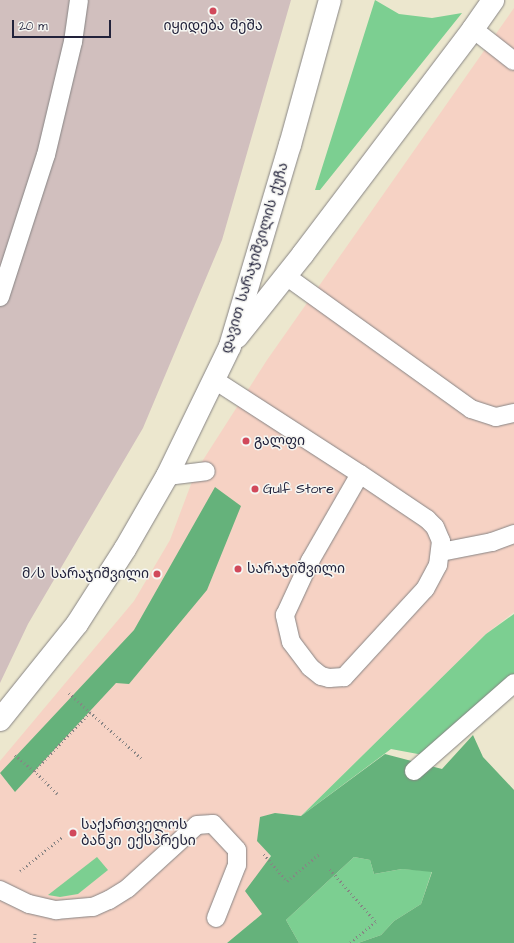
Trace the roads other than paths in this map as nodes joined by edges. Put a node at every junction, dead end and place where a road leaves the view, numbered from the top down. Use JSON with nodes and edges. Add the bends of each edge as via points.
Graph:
{"nodes":[{"id":1,"x":79,"y":0,"type":"edge"},
{"id":2,"x":330,"y":0,"type":"edge"},
{"id":3,"x":492,"y":0,"type":"edge"},
{"id":4,"x":473,"y":29,"type":"junction"},
{"id":5,"x":514,"y":61,"type":"edge"},
{"id":6,"x":286,"y":276,"type":"junction"},
{"id":7,"x":0,"y":297,"type":"edge"},
{"id":8,"x":230,"y":346,"type":"junction"},
{"id":9,"x":214,"y":379,"type":"junction"},
{"id":10,"x":514,"y":414,"type":"edge"},
{"id":11,"x":206,"y":471,"type":"dead end"},
{"id":12,"x":360,"y":474,"type":"junction"},
{"id":13,"x":167,"y":476,"type":"junction"},
{"id":14,"x":514,"y":534,"type":"edge"},
{"id":15,"x":441,"y":552,"type":"junction"},
{"id":16,"x":514,"y":683,"type":"edge"},
{"id":17,"x":0,"y":720,"type":"edge"},
{"id":18,"x":414,"y":771,"type":"dead end"},
{"id":19,"x":0,"y":890,"type":"edge"},
{"id":20,"x":216,"y":918,"type":"dead end"}],
"edges":[{"from":1,"to":7,"type":"lane","via":[[73,42],[46,155]]},
{"from":2,"to":8,"type":"main road","name":"დავით სარაჯიშვილის ქუჩა"},
{"from":3,"to":4,"type":"main road"},
{"from":4,"to":5,"type":"lane"},
{"from":4,"to":6,"type":"main road"},
{"from":6,"to":8,"type":"main road"},
{"from":6,"to":10,"type":"lane","via":[[471,409],[496,417]]},
{"from":8,"to":9,"type":"main road","name":"დავით სარაჯიშვილის ქუჩა"},
{"from":9,"to":12,"type":"lane","via":[[262,419]]},
{"from":9,"to":13,"type":"main road","name":"დავით სარაჯიშვილის ქუჩა"},
{"from":11,"to":13,"type":"lane"},
{"from":12,"to":15,"type":"lane","via":[[427,519],[435,527],[441,541]]},
{"from":12,"to":15,"type":"lane","via":[[310,561],[286,609],[285,621],[291,642],[310,667],[321,676],[344,677],[425,589],[433,576]]},
{"from":13,"to":17,"type":"main road","name":"დავით სარაჯიშვილის ქუჩა","via":[[125,549],[77,624]]},
{"from":14,"to":15,"type":"lane","via":[[492,542]]},
{"from":16,"to":18,"type":"lane"},
{"from":19,"to":20,"type":"lane","via":[[29,904],[56,910],[93,907],[128,888],[197,825],[214,824],[237,850],[237,865]]}]}
